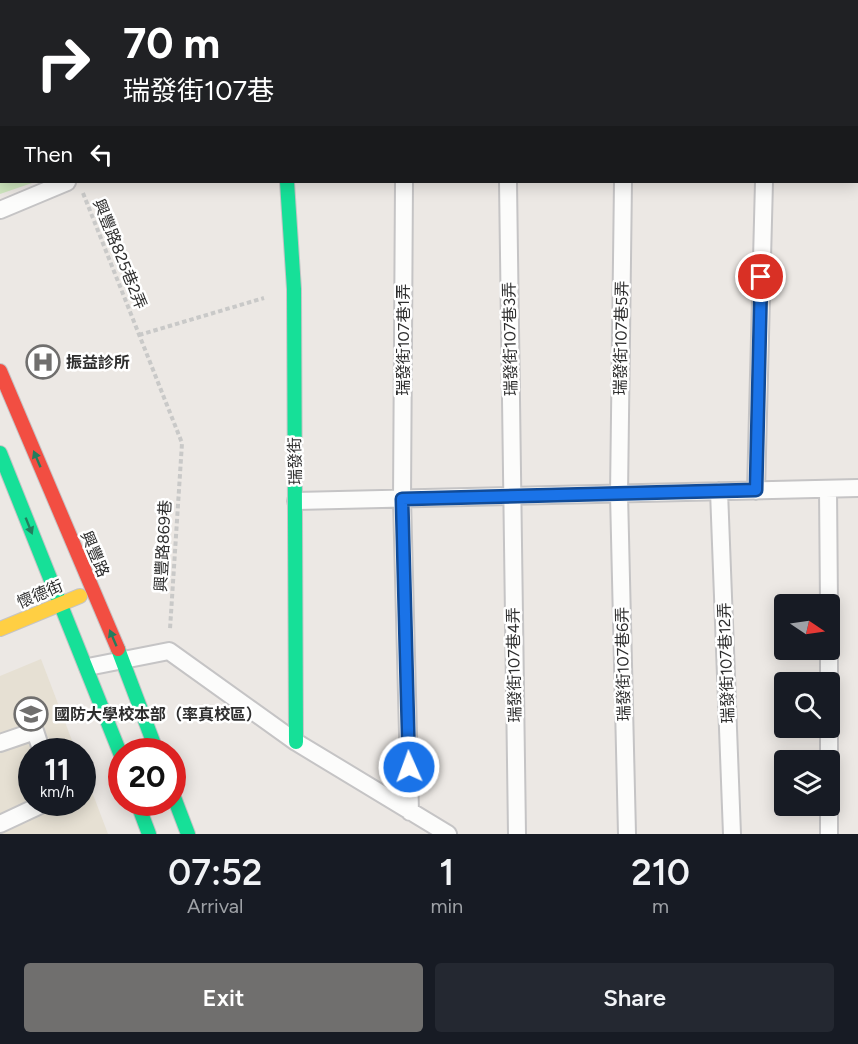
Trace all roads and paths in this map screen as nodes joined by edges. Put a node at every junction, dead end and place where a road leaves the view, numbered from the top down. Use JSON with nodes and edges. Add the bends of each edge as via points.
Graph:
{"nodes":[{"id":1,"x":65,"y":183,"type":"edge"},
{"id":2,"x":287,"y":183,"type":"edge"},
{"id":3,"x":404,"y":183,"type":"edge"},
{"id":4,"x":508,"y":183,"type":"edge"},
{"id":5,"x":623,"y":183,"type":"edge"},
{"id":6,"x":764,"y":183,"type":"edge"},
{"id":7,"x":83,"y":192,"type":"dead end"},
{"id":8,"x":0,"y":210,"type":"edge"},
{"id":9,"x":294,"y":289,"type":"junction"},
{"id":10,"x":139,"y":335,"type":"junction"},
{"id":11,"x":0,"y":371,"type":"edge"},
{"id":12,"x":182,"y":443,"type":"joint"},
{"id":13,"x":0,"y":453,"type":"edge"},
{"id":14,"x":858,"y":488,"type":"edge"},
{"id":15,"x":828,"y":489,"type":"junction"},
{"id":16,"x":756,"y":490,"type":"junction"},
{"id":17,"x":719,"y":491,"type":"junction"},
{"id":18,"x":620,"y":494,"type":"junction"},
{"id":19,"x":512,"y":496,"type":"junction"},
{"id":20,"x":402,"y":499,"type":"junction"},
{"id":21,"x":296,"y":501,"type":"junction"},
{"id":22,"x":93,"y":591,"type":"junction"},
{"id":23,"x":829,"y":594,"type":"edge"},
{"id":24,"x":60,"y":603,"type":"junction"},
{"id":25,"x":0,"y":629,"type":"edge"},
{"id":26,"x":169,"y":651,"type":"junction"},
{"id":27,"x":123,"y":660,"type":"junction"},
{"id":28,"x":88,"y":667,"type":"junction"},
{"id":29,"x":37,"y":738,"type":"edge"},
{"id":30,"x":114,"y":738,"type":"edge"},
{"id":31,"x":152,"y":738,"type":"edge"},
{"id":32,"x":296,"y":742,"type":"junction"},
{"id":33,"x":0,"y":744,"type":"edge"},
{"id":34,"x":410,"y":812,"type":"junction"},
{"id":35,"x":18,"y":816,"type":"edge"},
{"id":36,"x":143,"y":816,"type":"edge"},
{"id":37,"x":181,"y":816,"type":"edge"},
{"id":38,"x":829,"y":816,"type":"edge"},
{"id":39,"x":0,"y":824,"type":"edge"},
{"id":40,"x":149,"y":834,"type":"edge"},
{"id":41,"x":188,"y":834,"type":"edge"},
{"id":42,"x":448,"y":834,"type":"edge"},
{"id":43,"x":517,"y":834,"type":"edge"},
{"id":44,"x":627,"y":834,"type":"edge"},
{"id":45,"x":732,"y":834,"type":"edge"},
{"id":46,"x":829,"y":834,"type":"edge"}],
"edges":[{"from":1,"to":8,"type":"lane"},
{"from":2,"to":9,"type":"main road","name":"瑞發街"},
{"from":3,"to":20,"type":"lane","name":"瑞發街107巷1弄"},
{"from":4,"to":19,"type":"lane","name":"瑞發街107巷3弄"},
{"from":5,"to":18,"type":"lane","name":"瑞發街107巷5弄"},
{"from":6,"to":16,"type":"lane"},
{"from":7,"to":10,"type":"path","name":"興豐路825巷2弄"},
{"from":9,"to":10,"type":"path","name":"興豐路825巷2弄"},
{"from":9,"to":21,"type":"main road","name":"瑞發街"},
{"from":10,"to":12,"type":"path","name":"興豐路825巷2弄"},
{"from":22,"to":11,"type":"main road","name":"興豐路","one_way":true},
{"from":12,"to":26,"type":"path","name":"興豐路869巷"},
{"from":13,"to":24,"type":"main road","one_way":true},
{"from":14,"to":15,"type":"lane"},
{"from":15,"to":16,"type":"lane"},
{"from":15,"to":23,"type":"lane"},
{"from":16,"to":17,"type":"lane"},
{"from":17,"to":18,"type":"lane"},
{"from":17,"to":45,"type":"lane","name":"瑞發街107巷12弄"},
{"from":18,"to":19,"type":"lane"},
{"from":18,"to":44,"type":"lane","name":"瑞發街107巷6弄"},
{"from":19,"to":20,"type":"lane"},
{"from":19,"to":43,"type":"lane","name":"瑞發街107巷4弄"},
{"from":20,"to":21,"type":"lane"},
{"from":20,"to":34,"type":"lane","name":"瑞發街107巷1弄"},
{"from":21,"to":32,"type":"main road","name":"瑞發街"},
{"from":22,"to":24,"type":"main road","name":"懷德街"},
{"from":27,"to":22,"type":"main road","name":"興豐路","one_way":true},
{"from":24,"to":25,"type":"main road","name":"懷德街"},
{"from":24,"to":28,"type":"main road"},
{"from":26,"to":27,"type":"lane"},
{"from":26,"to":32,"type":"lane"},
{"from":27,"to":28,"type":"lane"},
{"from":27,"to":31,"type":"main road","name":"興豐路"},
{"from":28,"to":30,"type":"main road"},
{"from":29,"to":33,"type":"lane","via":[[35,731]]},
{"from":32,"to":34,"type":"lane"},
{"from":34,"to":42,"type":"lane"},
{"from":35,"to":39,"type":"lane"},
{"from":36,"to":40,"type":"main road"},
{"from":37,"to":41,"type":"main road"},
{"from":38,"to":46,"type":"lane"}]}
